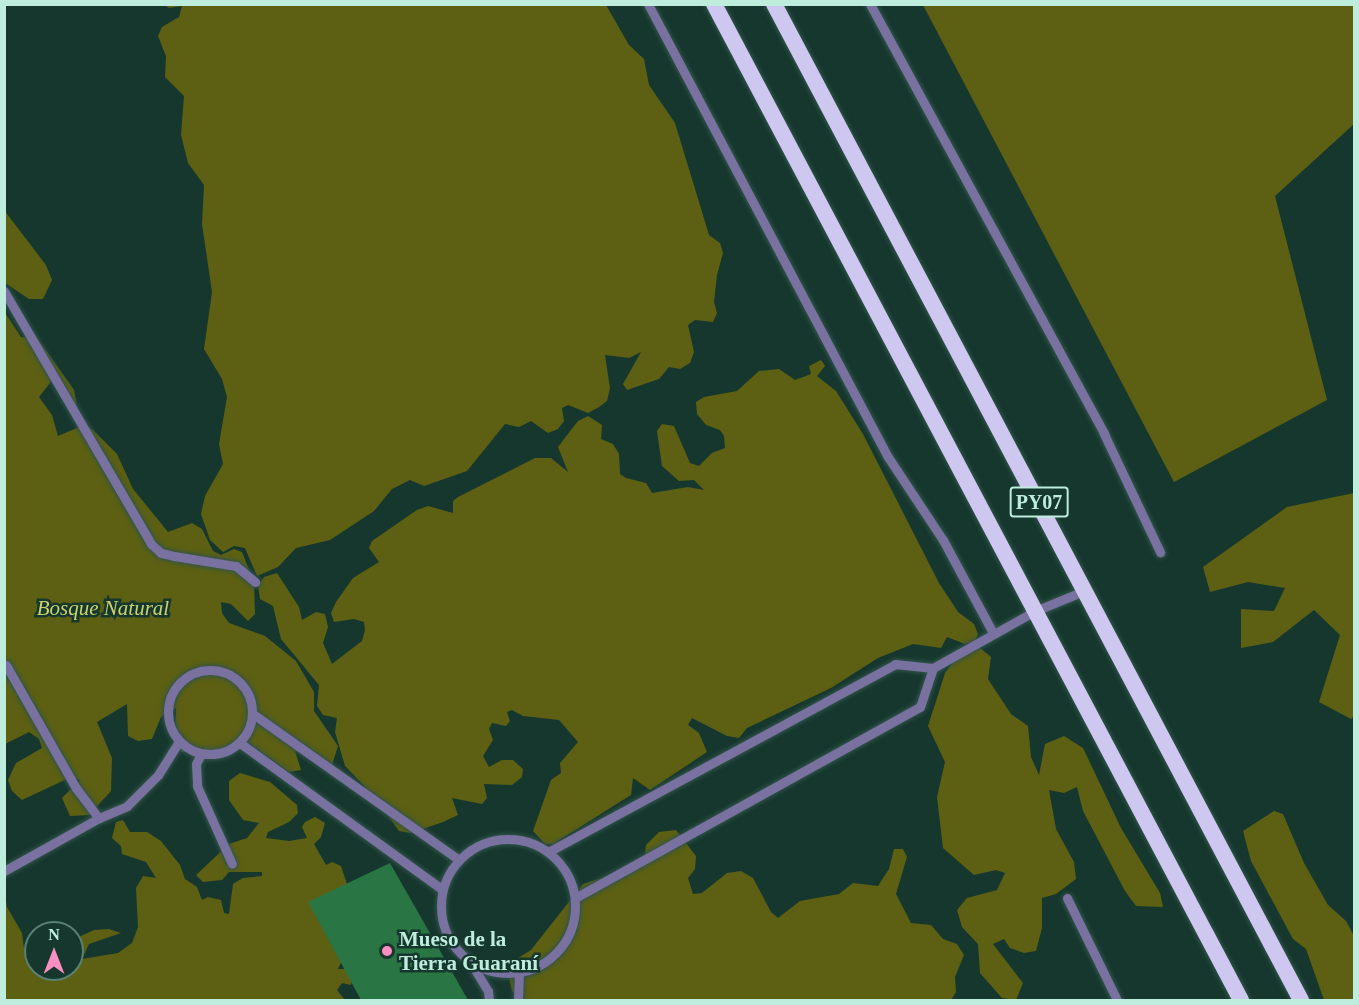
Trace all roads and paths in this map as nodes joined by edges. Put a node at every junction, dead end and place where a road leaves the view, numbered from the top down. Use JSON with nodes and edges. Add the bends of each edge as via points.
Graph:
{"nodes":[{"id":1,"x":648,"y":4,"type":"edge"},
{"id":2,"x":714,"y":4,"type":"edge"},
{"id":3,"x":774,"y":4,"type":"edge"},
{"id":4,"x":870,"y":4,"type":"edge"},
{"id":5,"x":4,"y":291,"type":"edge"},
{"id":6,"x":1160,"y":552,"type":"dead end"},
{"id":7,"x":255,"y":582,"type":"dead end"},
{"id":8,"x":1086,"y":590,"type":"junction"},
{"id":9,"x":1035,"y":611,"type":"junction"},
{"id":10,"x":993,"y":633,"type":"junction"},
{"id":11,"x":6,"y":665,"type":"edge"},
{"id":12,"x":933,"y":668,"type":"junction"},
{"id":13,"x":253,"y":714,"type":"junction"},
{"id":14,"x":179,"y":741,"type":"junction"},
{"id":15,"x":240,"y":743,"type":"junction"},
{"id":16,"x":201,"y":754,"type":"junction"},
{"id":17,"x":99,"y":818,"type":"junction"},
{"id":18,"x":548,"y":852,"type":"junction"},
{"id":19,"x":459,"y":860,"type":"junction"},
{"id":20,"x":232,"y":864,"type":"dead end"},
{"id":21,"x":4,"y":871,"type":"edge"},
{"id":22,"x":442,"y":888,"type":"junction"},
{"id":23,"x":575,"y":898,"type":"junction"},
{"id":24,"x":1067,"y":898,"type":"dead end"},
{"id":25,"x":471,"y":963,"type":"junction"},
{"id":26,"x":519,"y":973,"type":"junction"},
{"id":27,"x":489,"y":1000,"type":"edge"},
{"id":28,"x":518,"y":1000,"type":"edge"},
{"id":29,"x":1117,"y":1000,"type":"edge"},
{"id":30,"x":1241,"y":1000,"type":"edge"},
{"id":31,"x":1301,"y":1000,"type":"edge"}],
"edges":[{"from":1,"to":10,"type":"lane","via":[[888,457],[943,540]]},
{"from":2,"to":9,"type":"highway","number":"PY07"},
{"from":3,"to":8,"type":"highway","number":"PY07"},
{"from":4,"to":6,"type":"lane","via":[[1104,434]]},
{"from":5,"to":7,"type":"lane","via":[[151,544],[161,553],[237,566]]},
{"from":8,"to":9,"type":"lane"},
{"from":8,"to":31,"type":"highway","number":"PY07"},
{"from":9,"to":10,"type":"lane"},
{"from":9,"to":30,"type":"highway","number":"PY07"},
{"from":10,"to":12,"type":"lane"},
{"from":11,"to":17,"type":"lane","via":[[76,788]]},
{"from":12,"to":18,"type":"lane","via":[[895,664]]},
{"from":12,"to":23,"type":"lane","via":[[920,707]]},
{"from":13,"to":14,"type":"lane","via":[[251,700],[235,678],[215,670],[195,673],[178,685],[168,703],[171,730]]},
{"from":13,"to":15,"type":"lane"},
{"from":13,"to":19,"type":"lane"},
{"from":14,"to":16,"type":"lane"},
{"from":14,"to":17,"type":"lane","via":[[158,775],[127,806]]},
{"from":15,"to":16,"type":"lane","via":[[222,753]]},
{"from":15,"to":22,"type":"lane"},
{"from":16,"to":20,"type":"lane","via":[[196,764],[197,786]]},
{"from":17,"to":21,"type":"lane"},
{"from":18,"to":19,"type":"lane","via":[[531,843],[493,840]]},
{"from":18,"to":23,"type":"lane","via":[[566,873]]},
{"from":19,"to":22,"type":"lane"},
{"from":22,"to":25,"type":"lane","via":[[440,910],[444,930],[455,949]]},
{"from":23,"to":26,"type":"lane","via":[[568,938],[539,966]]},
{"from":24,"to":29,"type":"lane"},
{"from":25,"to":26,"type":"lane","via":[[494,972]]},
{"from":25,"to":27,"type":"lane","via":[[488,991]]},
{"from":26,"to":28,"type":"lane"}]}
